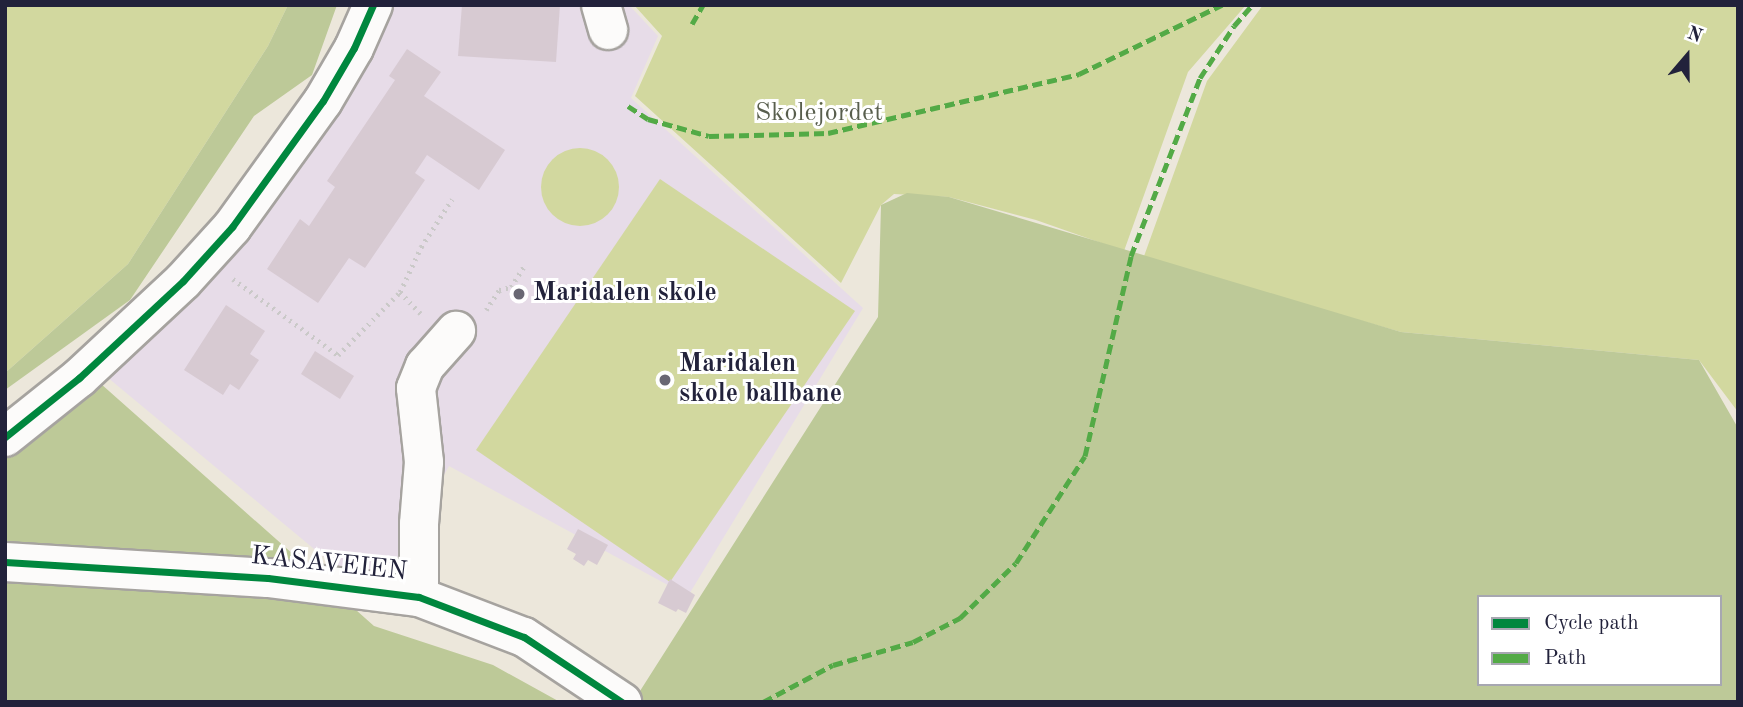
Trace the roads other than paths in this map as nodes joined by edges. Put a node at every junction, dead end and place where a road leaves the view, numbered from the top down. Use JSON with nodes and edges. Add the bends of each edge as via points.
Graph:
{"nodes":[{"id":1,"x":373,"y":5,"type":"edge"},
{"id":2,"x":456,"y":331,"type":"road end"},
{"id":3,"x":5,"y":437,"type":"edge"},
{"id":4,"x":5,"y":562,"type":"edge"},
{"id":5,"x":419,"y":597,"type":"junction"},
{"id":6,"x":622,"y":702,"type":"edge"}],
"edges":[{"from":1,"to":3,"type":"street","via":[[323,101],[239,217],[204,258],[79,377]]},
{"from":2,"to":5,"type":"street","via":[[425,366],[416,388],[424,462]]},
{"from":4,"to":5,"type":"street","name":"KASAVEIEN","via":[[268,578]]},
{"from":5,"to":6,"type":"street","name":"KASAVEIEN","via":[[524,637]]}]}
